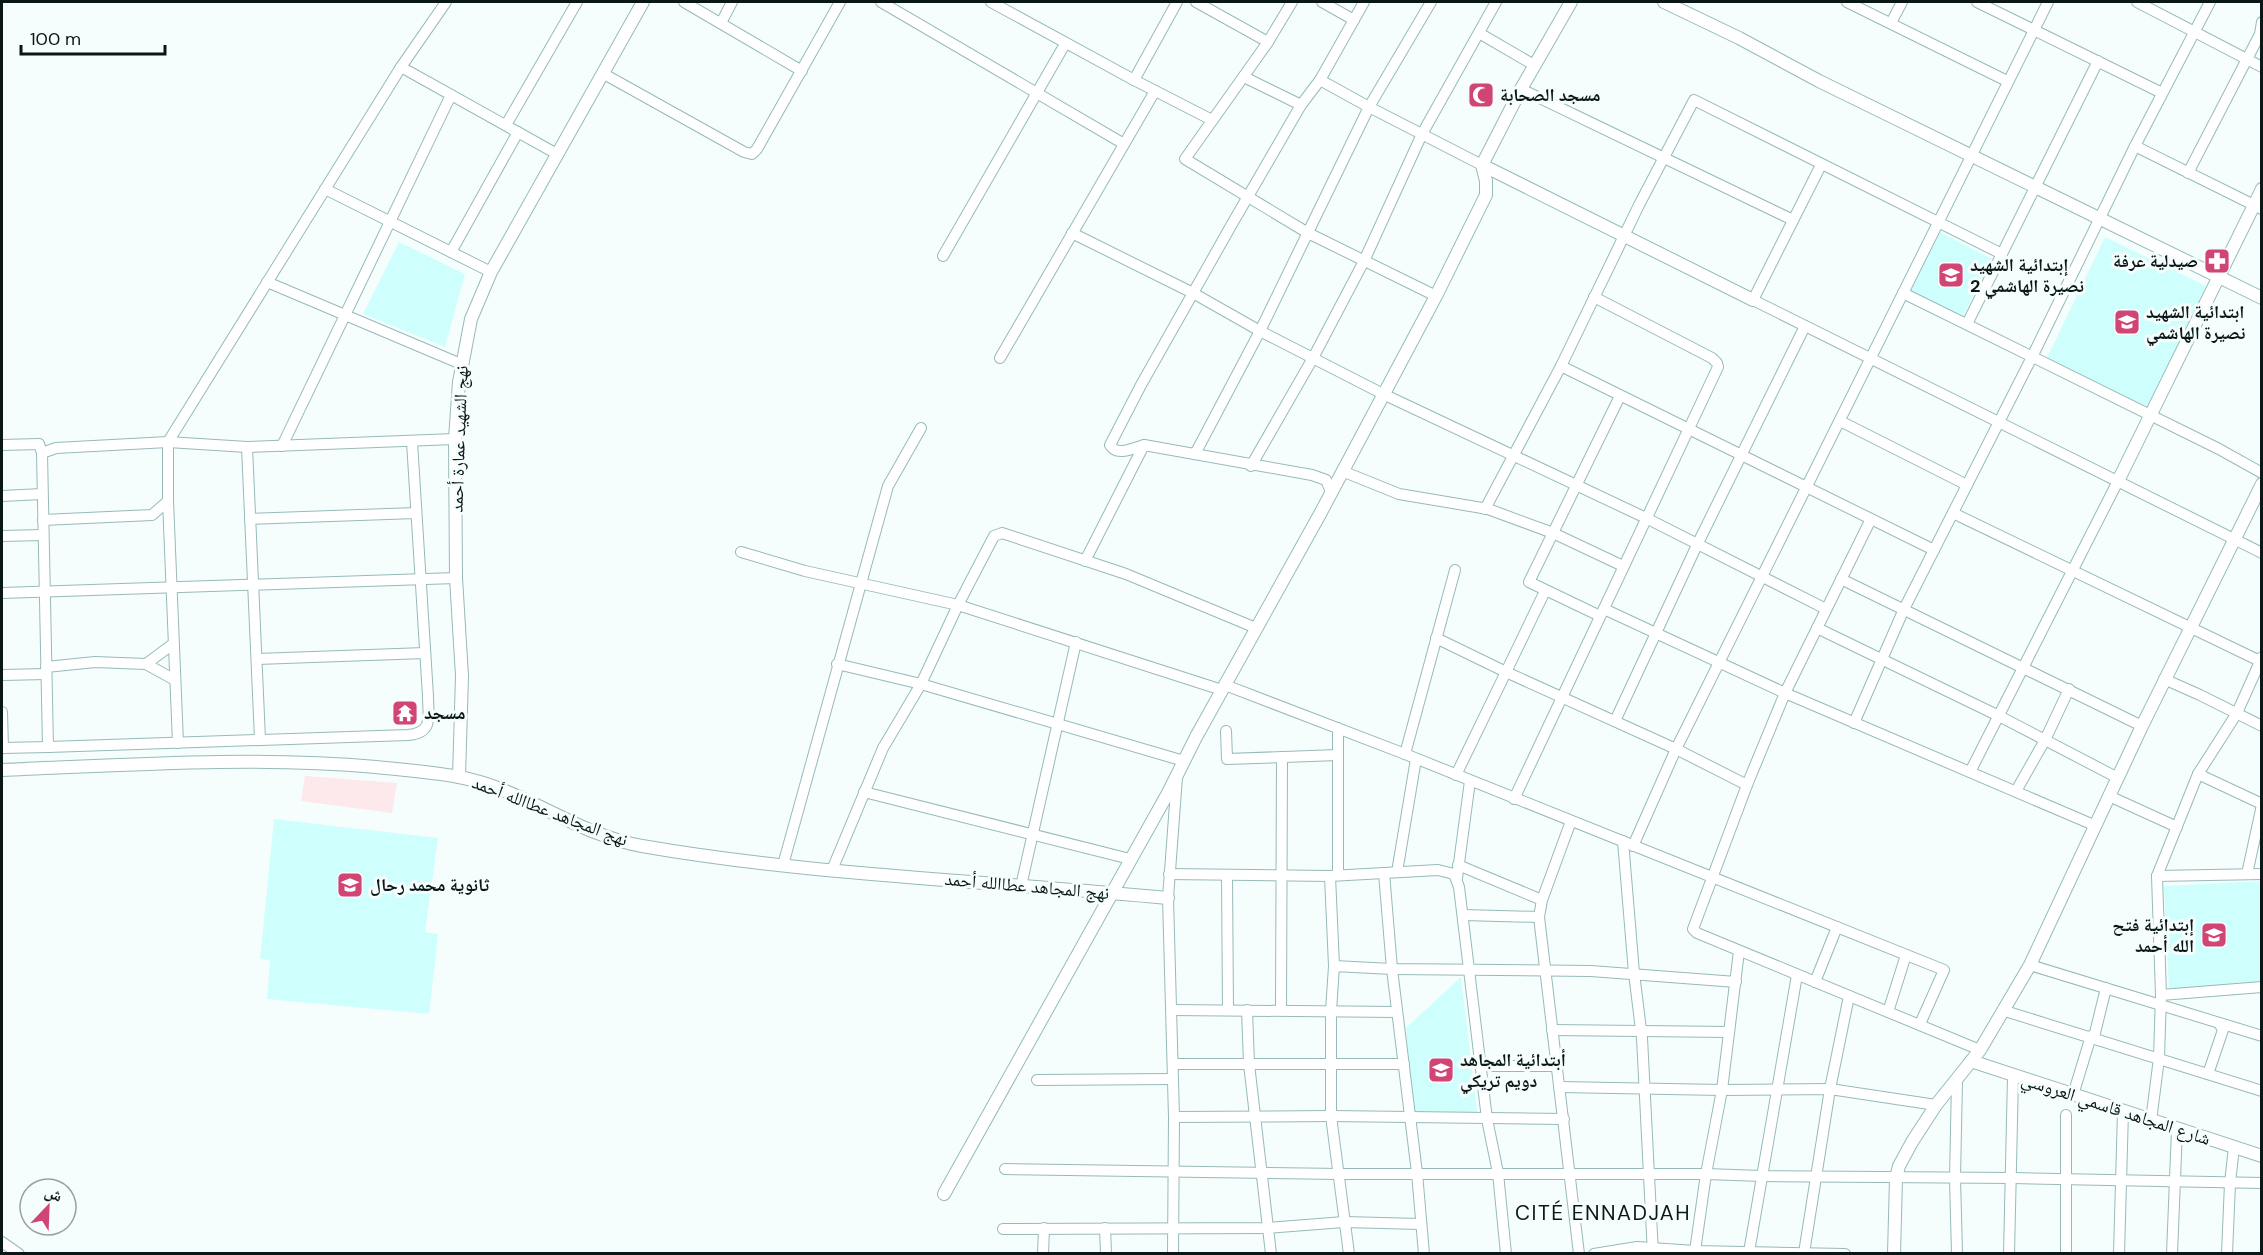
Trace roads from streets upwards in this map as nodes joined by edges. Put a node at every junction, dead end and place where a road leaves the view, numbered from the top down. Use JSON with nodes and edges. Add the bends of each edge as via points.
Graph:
{"nodes":[{"id":1,"x":446,"y":2,"type":"edge"},
{"id":2,"x":577,"y":2,"type":"edge"},
{"id":3,"x":684,"y":2,"type":"edge"},
{"id":4,"x":732,"y":2,"type":"edge"},
{"id":5,"x":840,"y":2,"type":"edge"},
{"id":6,"x":881,"y":2,"type":"edge"},
{"id":7,"x":1177,"y":2,"type":"edge"},
{"id":8,"x":1196,"y":2,"type":"edge"},
{"id":9,"x":1292,"y":2,"type":"edge"},
{"id":10,"x":1322,"y":2,"type":"edge"},
{"id":11,"x":1364,"y":2,"type":"edge"},
{"id":12,"x":1431,"y":2,"type":"edge"},
{"id":13,"x":1496,"y":2,"type":"edge"},
{"id":14,"x":1571,"y":2,"type":"edge"},
{"id":15,"x":1664,"y":2,"type":"edge"},
{"id":16,"x":1847,"y":2,"type":"edge"},
{"id":17,"x":1902,"y":2,"type":"edge"},
{"id":18,"x":1977,"y":2,"type":"edge"},
{"id":19,"x":2048,"y":2,"type":"edge"},
{"id":20,"x":2137,"y":2,"type":"edge"},
{"id":21,"x":2210,"y":2,"type":"edge"},
{"id":22,"x":638,"y":3,"type":"edge"},
{"id":23,"x":996,"y":3,"type":"edge"},
{"id":24,"x":1354,"y":20,"type":"junction"},
{"id":25,"x":721,"y":22,"type":"junction"},
{"id":26,"x":2262,"y":22,"type":"edge"},
{"id":27,"x":1892,"y":24,"type":"junction"},
{"id":28,"x":2033,"y":28,"type":"junction"},
{"id":29,"x":2194,"y":30,"type":"junction"},
{"id":30,"x":1479,"y":33,"type":"junction"},
{"id":31,"x":2261,"y":34,"type":"edge"},
{"id":32,"x":1268,"y":42,"type":"junction"},
{"id":33,"x":1065,"y":44,"type":"junction"},
{"id":34,"x":2246,"y":58,"type":"junction"},
{"id":35,"x":2098,"y":61,"type":"junction"},
{"id":36,"x":1534,"y":65,"type":"junction"},
{"id":37,"x":401,"y":67,"type":"junction"},
{"id":38,"x":2262,"y":67,"type":"edge"},
{"id":39,"x":802,"y":70,"type":"junction"},
{"id":40,"x":604,"y":74,"type":"junction"},
{"id":41,"x":1244,"y":77,"type":"junction"},
{"id":42,"x":1134,"y":80,"type":"junction"},
{"id":43,"x":1320,"y":80,"type":"junction"},
{"id":44,"x":2007,"y":81,"type":"junction"},
{"id":45,"x":1521,"y":89,"type":"junction"},
{"id":46,"x":1155,"y":91,"type":"junction"},
{"id":47,"x":1037,"y":92,"type":"junction"},
{"id":48,"x":2162,"y":93,"type":"junction"},
{"id":49,"x":451,"y":95,"type":"junction"},
{"id":50,"x":1301,"y":105,"type":"junction"},
{"id":51,"x":1369,"y":107,"type":"junction"},
{"id":52,"x":1212,"y":120,"type":"junction"},
{"id":53,"x":506,"y":125,"type":"junction"},
{"id":54,"x":518,"y":132,"type":"junction"},
{"id":55,"x":1422,"y":134,"type":"junction"},
{"id":56,"x":1124,"y":144,"type":"junction"},
{"id":57,"x":2135,"y":146,"type":"junction"},
{"id":58,"x":557,"y":154,"type":"junction"},
{"id":59,"x":1971,"y":155,"type":"junction"},
{"id":60,"x":1663,"y":159,"type":"junction"},
{"id":61,"x":1482,"y":165,"type":"junction"},
{"id":62,"x":1821,"y":165,"type":"junction"},
{"id":63,"x":2188,"y":173,"type":"junction"},
{"id":64,"x":2036,"y":186,"type":"junction"},
{"id":65,"x":325,"y":189,"type":"junction"},
{"id":66,"x":2262,"y":189,"type":"edge"},
{"id":67,"x":1248,"y":198,"type":"junction"},
{"id":68,"x":2258,"y":207,"type":"edge"},
{"id":69,"x":2100,"y":218,"type":"junction"},
{"id":70,"x":1793,"y":220,"type":"junction"},
{"id":71,"x":390,"y":222,"type":"junction"},
{"id":72,"x":1939,"y":223,"type":"junction"},
{"id":73,"x":1072,"y":233,"type":"junction"},
{"id":74,"x":1308,"y":233,"type":"junction"},
{"id":75,"x":1624,"y":236,"type":"junction"},
{"id":76,"x":451,"y":252,"type":"junction"},
{"id":77,"x":2002,"y":254,"type":"junction"},
{"id":78,"x":943,"y":256,"type":"dead end"},
{"id":79,"x":1364,"y":261,"type":"junction"},
{"id":80,"x":490,"y":272,"type":"junction"},
{"id":81,"x":2218,"y":276,"type":"junction"},
{"id":82,"x":267,"y":282,"type":"junction"},
{"id":83,"x":1193,"y":293,"type":"junction"},
{"id":84,"x":1903,"y":293,"type":"junction"},
{"id":85,"x":1436,"y":297,"type":"junction"},
{"id":86,"x":1594,"y":297,"type":"junction"},
{"id":87,"x":2262,"y":298,"type":"edge"},
{"id":88,"x":1753,"y":300,"type":"junction"},
{"id":89,"x":346,"y":314,"type":"junction"},
{"id":90,"x":1967,"y":324,"type":"junction"},
{"id":91,"x":1805,"y":326,"type":"junction"},
{"id":92,"x":1260,"y":331,"type":"junction"},
{"id":93,"x":2032,"y":357,"type":"junction"},
{"id":94,"x":1000,"y":358,"type":"dead end"},
{"id":95,"x":1313,"y":358,"type":"junction"},
{"id":96,"x":1871,"y":358,"type":"junction"},
{"id":97,"x":461,"y":364,"type":"junction"},
{"id":98,"x":1561,"y":366,"type":"junction"},
{"id":99,"x":1383,"y":394,"type":"junction"},
{"id":100,"x":1620,"y":396,"type":"junction"},
{"id":101,"x":2151,"y":415,"type":"junction"},
{"id":102,"x":1840,"y":421,"type":"junction"},
{"id":103,"x":1998,"y":423,"type":"junction"},
{"id":104,"x":921,"y":428,"type":"dead end"},
{"id":105,"x":1689,"y":429,"type":"junction"},
{"id":106,"x":455,"y":439,"type":"junction"},
{"id":107,"x":168,"y":442,"type":"junction"},
{"id":108,"x":412,"y":442,"type":"junction"},
{"id":109,"x":2,"y":445,"type":"edge"},
{"id":110,"x":1144,"y":445,"type":"junction"},
{"id":111,"x":282,"y":446,"type":"junction"},
{"id":112,"x":247,"y":447,"type":"junction"},
{"id":113,"x":42,"y":453,"type":"junction"},
{"id":114,"x":1195,"y":454,"type":"junction"},
{"id":115,"x":1742,"y":454,"type":"junction"},
{"id":116,"x":1513,"y":455,"type":"junction"},
{"id":117,"x":1251,"y":466,"type":"junction"},
{"id":118,"x":1342,"y":471,"type":"junction"},
{"id":119,"x":2262,"y":472,"type":"edge"},
{"id":120,"x":2118,"y":481,"type":"junction"},
{"id":121,"x":2262,"y":484,"type":"edge"},
{"id":122,"x":1576,"y":485,"type":"junction"},
{"id":123,"x":1967,"y":485,"type":"junction"},
{"id":124,"x":1807,"y":487,"type":"junction"},
{"id":125,"x":1331,"y":492,"type":"junction"},
{"id":126,"x":42,"y":494,"type":"junction"},
{"id":127,"x":2,"y":496,"type":"edge"},
{"id":128,"x":168,"y":501,"type":"junction"},
{"id":129,"x":1485,"y":509,"type":"junction"},
{"id":130,"x":416,"y":513,"type":"junction"},
{"id":131,"x":1953,"y":513,"type":"junction"},
{"id":132,"x":152,"y":515,"type":"junction"},
{"id":133,"x":1646,"y":518,"type":"junction"},
{"id":134,"x":250,"y":519,"type":"junction"},
{"id":135,"x":1871,"y":519,"type":"junction"},
{"id":136,"x":43,"y":520,"type":"junction"},
{"id":137,"x":169,"y":533,"type":"junction"},
{"id":138,"x":1553,"y":533,"type":"junction"},
{"id":139,"x":43,"y":535,"type":"junction"},
{"id":140,"x":2,"y":536,"type":"edge"},
{"id":141,"x":2234,"y":539,"type":"junction"},
{"id":142,"x":1697,"y":545,"type":"junction"},
{"id":143,"x":1934,"y":550,"type":"junction"},
{"id":144,"x":741,"y":552,"type":"dead end"},
{"id":145,"x":2262,"y":553,"type":"edge"},
{"id":146,"x":1085,"y":561,"type":"junction"},
{"id":147,"x":1623,"y":566,"type":"junction"},
{"id":148,"x":1455,"y":570,"type":"dead end"},
{"id":149,"x":2073,"y":570,"type":"junction"},
{"id":150,"x":1762,"y":575,"type":"junction"},
{"id":151,"x":456,"y":578,"type":"junction"},
{"id":152,"x":1841,"y":579,"type":"junction"},
{"id":153,"x":420,"y":580,"type":"junction"},
{"id":154,"x":860,"y":583,"type":"junction"},
{"id":155,"x":254,"y":584,"type":"junction"},
{"id":156,"x":171,"y":589,"type":"junction"},
{"id":157,"x":45,"y":591,"type":"junction"},
{"id":158,"x":1545,"y":591,"type":"junction"},
{"id":159,"x":2,"y":593,"type":"edge"},
{"id":160,"x":958,"y":605,"type":"junction"},
{"id":161,"x":1826,"y":609,"type":"junction"},
{"id":162,"x":1904,"y":609,"type":"junction"},
{"id":163,"x":1602,"y":612,"type":"junction"},
{"id":164,"x":2190,"y":627,"type":"junction"},
{"id":165,"x":1256,"y":628,"type":"junction"},
{"id":166,"x":1817,"y":628,"type":"junction"},
{"id":167,"x":1657,"y":632,"type":"junction"},
{"id":168,"x":1436,"y":638,"type":"junction"},
{"id":169,"x":1076,"y":642,"type":"junction"},
{"id":170,"x":173,"y":644,"type":"junction"},
{"id":171,"x":425,"y":652,"type":"junction"},
{"id":172,"x":257,"y":660,"type":"junction"},
{"id":173,"x":1882,"y":660,"type":"junction"},
{"id":174,"x":2261,"y":660,"type":"edge"},
{"id":175,"x":1720,"y":662,"type":"junction"},
{"id":176,"x":146,"y":664,"type":"junction"},
{"id":177,"x":837,"y":664,"type":"junction"},
{"id":178,"x":2024,"y":667,"type":"junction"},
{"id":179,"x":46,"y":671,"type":"junction"},
{"id":180,"x":1506,"y":672,"type":"junction"},
{"id":181,"x":2,"y":675,"type":"edge"},
{"id":182,"x":175,"y":680,"type":"junction"},
{"id":183,"x":2164,"y":680,"type":"junction"},
{"id":184,"x":921,"y":684,"type":"junction"},
{"id":185,"x":1224,"y":688,"type":"junction"},
{"id":186,"x":2069,"y":689,"type":"junction"},
{"id":187,"x":1785,"y":693,"type":"junction"},
{"id":188,"x":1562,"y":696,"type":"junction"},
{"id":189,"x":2,"y":712,"type":"edge"},
{"id":190,"x":2236,"y":713,"type":"junction"},
{"id":191,"x":1999,"y":716,"type":"junction"},
{"id":192,"x":1615,"y":721,"type":"junction"},
{"id":193,"x":1854,"y":723,"type":"junction"},
{"id":194,"x":1059,"y":724,"type":"junction"},
{"id":195,"x":2142,"y":726,"type":"junction"},
{"id":196,"x":2262,"y":726,"type":"edge"},
{"id":197,"x":1338,"y":728,"type":"junction"},
{"id":198,"x":1226,"y":731,"type":"dead end"},
{"id":199,"x":260,"y":739,"type":"junction"},
{"id":200,"x":2045,"y":740,"type":"junction"},
{"id":201,"x":178,"y":742,"type":"junction"},
{"id":202,"x":48,"y":747,"type":"junction"},
{"id":203,"x":2,"y":748,"type":"edge"},
{"id":204,"x":1676,"y":748,"type":"junction"},
{"id":205,"x":1405,"y":754,"type":"junction"},
{"id":206,"x":1338,"y":756,"type":"junction"},
{"id":207,"x":1282,"y":757,"type":"junction"},
{"id":208,"x":1416,"y":759,"type":"junction"},
{"id":209,"x":1184,"y":762,"type":"junction"},
{"id":210,"x":2,"y":770,"type":"edge"},
{"id":211,"x":1970,"y":772,"type":"junction"},
{"id":212,"x":2198,"y":774,"type":"junction"},
{"id":213,"x":1177,"y":775,"type":"junction"},
{"id":214,"x":1456,"y":775,"type":"junction"},
{"id":215,"x":459,"y":777,"type":"junction"},
{"id":216,"x":2118,"y":777,"type":"junction"},
{"id":217,"x":1470,"y":781,"type":"junction"},
{"id":218,"x":1747,"y":785,"type":"junction"},
{"id":219,"x":2016,"y":791,"type":"junction"},
{"id":220,"x":864,"y":792,"type":"junction"},
{"id":221,"x":2109,"y":796,"type":"junction"},
{"id":222,"x":1514,"y":799,"type":"junction"},
{"id":223,"x":2262,"y":805,"type":"edge"},
{"id":224,"x":1571,"y":821,"type":"junction"},
{"id":225,"x":2096,"y":826,"type":"junction"},
{"id":226,"x":2177,"y":827,"type":"junction"},
{"id":227,"x":1032,"y":834,"type":"junction"},
{"id":228,"x":1628,"y":844,"type":"junction"},
{"id":229,"x":1130,"y":859,"type":"junction"},
{"id":230,"x":783,"y":865,"type":"junction"},
{"id":231,"x":1458,"y":865,"type":"junction"},
{"id":232,"x":832,"y":870,"type":"junction"},
{"id":233,"x":1398,"y":872,"type":"junction"},
{"id":234,"x":1384,"y":873,"type":"junction"},
{"id":235,"x":1169,"y":874,"type":"junction"},
{"id":236,"x":2247,"y":874,"type":"junction"},
{"id":237,"x":2262,"y":874,"type":"edge"},
{"id":238,"x":1227,"y":875,"type":"junction"},
{"id":239,"x":1282,"y":875,"type":"junction"},
{"id":240,"x":1334,"y":875,"type":"junction"},
{"id":241,"x":2157,"y":876,"type":"junction"},
{"id":242,"x":1713,"y":877,"type":"junction"},
{"id":243,"x":1457,"y":878,"type":"junction"},
{"id":244,"x":1022,"y":885,"type":"junction"},
{"id":245,"x":1112,"y":893,"type":"junction"},
{"id":246,"x":1168,"y":898,"type":"junction"},
{"id":247,"x":1542,"y":900,"type":"junction"},
{"id":248,"x":1462,"y":915,"type":"junction"},
{"id":249,"x":1539,"y":917,"type":"junction"},
{"id":250,"x":1837,"y":927,"type":"junction"},
{"id":251,"x":1739,"y":951,"type":"junction"},
{"id":252,"x":1906,"y":955,"type":"junction"},
{"id":253,"x":2030,"y":965,"type":"junction"},
{"id":254,"x":1334,"y":966,"type":"junction"},
{"id":255,"x":1392,"y":969,"type":"junction"},
{"id":256,"x":1470,"y":969,"type":"junction"},
{"id":257,"x":1545,"y":970,"type":"junction"},
{"id":258,"x":1634,"y":973,"type":"junction"},
{"id":259,"x":1797,"y":975,"type":"junction"},
{"id":260,"x":1736,"y":982,"type":"junction"},
{"id":261,"x":1815,"y":982,"type":"junction"},
{"id":262,"x":2262,"y":987,"type":"edge"},
{"id":263,"x":2106,"y":988,"type":"junction"},
{"id":264,"x":1849,"y":996,"type":"junction"},
{"id":265,"x":2161,"y":1000,"type":"junction"},
{"id":266,"x":1172,"y":1010,"type":"junction"},
{"id":267,"x":1228,"y":1010,"type":"junction"},
{"id":268,"x":1247,"y":1010,"type":"junction"},
{"id":269,"x":1281,"y":1010,"type":"junction"},
{"id":270,"x":1331,"y":1011,"type":"junction"},
{"id":271,"x":2005,"y":1011,"type":"junction"},
{"id":272,"x":1397,"y":1012,"type":"junction"},
{"id":273,"x":1888,"y":1012,"type":"junction"},
{"id":274,"x":2220,"y":1023,"type":"junction"},
{"id":275,"x":1920,"y":1024,"type":"junction"},
{"id":276,"x":1552,"y":1030,"type":"junction"},
{"id":277,"x":1641,"y":1031,"type":"junction"},
{"id":278,"x":1729,"y":1032,"type":"junction"},
{"id":279,"x":2262,"y":1036,"type":"edge"},
{"id":280,"x":2092,"y":1037,"type":"junction"},
{"id":281,"x":1980,"y":1050,"type":"junction"},
{"id":282,"x":2159,"y":1058,"type":"junction"},
{"id":283,"x":1971,"y":1061,"type":"junction"},
{"id":284,"x":1174,"y":1064,"type":"junction"},
{"id":285,"x":1249,"y":1064,"type":"junction"},
{"id":286,"x":1404,"y":1064,"type":"junction"},
{"id":287,"x":1330,"y":1065,"type":"junction"},
{"id":288,"x":1481,"y":1066,"type":"junction"},
{"id":289,"x":1556,"y":1066,"type":"junction"},
{"id":290,"x":2208,"y":1074,"type":"junction"},
{"id":291,"x":2013,"y":1076,"type":"junction"},
{"id":292,"x":1173,"y":1079,"type":"junction"},
{"id":293,"x":1037,"y":1080,"type":"dead end"},
{"id":294,"x":1957,"y":1080,"type":"junction"},
{"id":295,"x":1559,"y":1087,"type":"junction"},
{"id":296,"x":1645,"y":1088,"type":"junction"},
{"id":297,"x":1777,"y":1089,"type":"junction"},
{"id":298,"x":1830,"y":1089,"type":"junction"},
{"id":299,"x":1722,"y":1090,"type":"junction"},
{"id":300,"x":2262,"y":1091,"type":"edge"},
{"id":301,"x":2073,"y":1095,"type":"junction"},
{"id":302,"x":1936,"y":1105,"type":"junction"},
{"id":303,"x":2123,"y":1111,"type":"junction"},
{"id":304,"x":2066,"y":1115,"type":"dead end"},
{"id":305,"x":1331,"y":1116,"type":"junction"},
{"id":306,"x":1174,"y":1117,"type":"junction"},
{"id":307,"x":1254,"y":1117,"type":"junction"},
{"id":308,"x":1410,"y":1118,"type":"junction"},
{"id":309,"x":1487,"y":1119,"type":"junction"},
{"id":310,"x":1564,"y":1119,"type":"junction"},
{"id":311,"x":2151,"y":1120,"type":"junction"},
{"id":312,"x":2177,"y":1129,"type":"junction"},
{"id":313,"x":2234,"y":1147,"type":"junction"},
{"id":314,"x":2262,"y":1156,"type":"edge"},
{"id":315,"x":1005,"y":1170,"type":"dead end"},
{"id":316,"x":1172,"y":1171,"type":"junction"},
{"id":317,"x":1261,"y":1172,"type":"junction"},
{"id":318,"x":1417,"y":1173,"type":"junction"},
{"id":319,"x":1498,"y":1173,"type":"junction"},
{"id":320,"x":1570,"y":1173,"type":"junction"},
{"id":321,"x":1339,"y":1174,"type":"junction"},
{"id":322,"x":1648,"y":1174,"type":"junction"},
{"id":323,"x":1706,"y":1174,"type":"junction"},
{"id":324,"x":1762,"y":1176,"type":"junction"},
{"id":325,"x":1815,"y":1177,"type":"junction"},
{"id":326,"x":1896,"y":1178,"type":"junction"},
{"id":327,"x":1955,"y":1178,"type":"junction"},
{"id":328,"x":2012,"y":1178,"type":"junction"},
{"id":329,"x":2066,"y":1179,"type":"junction"},
{"id":330,"x":2121,"y":1179,"type":"junction"},
{"id":331,"x":2175,"y":1181,"type":"junction"},
{"id":332,"x":2230,"y":1183,"type":"junction"},
{"id":333,"x":2262,"y":1183,"type":"edge"},
{"id":334,"x":944,"y":1194,"type":"dead end"},
{"id":335,"x":1344,"y":1222,"type":"junction"},
{"id":336,"x":1420,"y":1224,"type":"junction"},
{"id":337,"x":1044,"y":1228,"type":"junction"},
{"id":338,"x":1106,"y":1228,"type":"junction"},
{"id":339,"x":1267,"y":1228,"type":"junction"},
{"id":340,"x":1004,"y":1229,"type":"dead end"},
{"id":341,"x":1172,"y":1229,"type":"junction"},
{"id":342,"x":2,"y":1242,"type":"edge"},
{"id":343,"x":1652,"y":1251,"type":"edge"},
{"id":344,"x":1695,"y":1251,"type":"junction"},
{"id":345,"x":1724,"y":1252,"type":"edge"},
{"id":346,"x":1749,"y":1252,"type":"junction"},
{"id":347,"x":1801,"y":1253,"type":"edge"},
{"id":348,"x":19,"y":1254,"type":"edge"},
{"id":349,"x":1043,"y":1254,"type":"edge"},
{"id":350,"x":1106,"y":1254,"type":"edge"},
{"id":351,"x":1173,"y":1254,"type":"edge"},
{"id":352,"x":1271,"y":1254,"type":"edge"},
{"id":353,"x":1349,"y":1254,"type":"edge"},
{"id":354,"x":1424,"y":1254,"type":"edge"},
{"id":355,"x":1506,"y":1254,"type":"edge"},
{"id":356,"x":1579,"y":1254,"type":"edge"},
{"id":357,"x":1594,"y":1254,"type":"edge"},
{"id":358,"x":1845,"y":1254,"type":"edge"},
{"id":359,"x":1894,"y":1254,"type":"edge"},
{"id":360,"x":1957,"y":1254,"type":"edge"},
{"id":361,"x":2009,"y":1254,"type":"edge"},
{"id":362,"x":2066,"y":1254,"type":"edge"},
{"id":363,"x":2119,"y":1254,"type":"edge"},
{"id":364,"x":2172,"y":1254,"type":"edge"},
{"id":365,"x":2227,"y":1254,"type":"edge"}],
"edges":[{"from":1,"to":37,"type":"street"},
{"from":2,"to":53,"type":"street"},
{"from":3,"to":25,"type":"street"},
{"from":4,"to":25,"type":"street"},
{"from":5,"to":39,"type":"street"},
{"from":6,"to":47,"type":"street"},
{"from":7,"to":42,"type":"street"},
{"from":8,"to":32,"type":"street"},
{"from":9,"to":32,"type":"street"},
{"from":10,"to":24,"type":"street"},
{"from":11,"to":24,"type":"street"},
{"from":12,"to":51,"type":"street"},
{"from":13,"to":30,"type":"street"},
{"from":14,"to":36,"type":"street"},
{"from":15,"to":59,"type":"street"},
{"from":16,"to":27,"type":"street"},
{"from":17,"to":27,"type":"street"},
{"from":18,"to":28,"type":"street"},
{"from":19,"to":28,"type":"street"},
{"from":20,"to":29,"type":"street"},
{"from":21,"to":29,"type":"street"},
{"from":22,"to":40,"type":"street","name":"نهج الشهيد عمارة أحمد"},
{"from":23,"to":33,"type":"street"},
{"from":24,"to":43,"type":"street"},
{"from":25,"to":39,"type":"street"},
{"from":26,"to":31,"type":"street"},
{"from":27,"to":44,"type":"street"},
{"from":28,"to":35,"type":"street"},
{"from":28,"to":44,"type":"street"},
{"from":29,"to":34,"type":"street"},
{"from":29,"to":48,"type":"street"},
{"from":30,"to":36,"type":"street"},
{"from":30,"to":55,"type":"street"},
{"from":31,"to":34,"type":"street"},
{"from":32,"to":41,"type":"street"},
{"from":33,"to":42,"type":"street"},
{"from":33,"to":47,"type":"street"},
{"from":34,"to":38,"type":"street"},
{"from":34,"to":63,"type":"street"},
{"from":35,"to":48,"type":"street"},
{"from":35,"to":64,"type":"street"},
{"from":36,"to":45,"type":"street"},
{"from":37,"to":49,"type":"street"},
{"from":37,"to":65,"type":"street"},
{"from":39,"to":40,"type":"street","via":[[752,154]]},
{"from":40,"to":58,"type":"street","name":"نهج الشهيد عمارة أحمد"},
{"from":41,"to":50,"type":"street"},
{"from":41,"to":52,"type":"street"},
{"from":42,"to":46,"type":"street"},
{"from":43,"to":50,"type":"street"},
{"from":43,"to":51,"type":"street"},
{"from":44,"to":59,"type":"street"},
{"from":45,"to":60,"type":"street"},
{"from":45,"to":61,"type":"street"},
{"from":46,"to":52,"type":"street"},
{"from":46,"to":56,"type":"street"},
{"from":47,"to":56,"type":"street"},
{"from":47,"to":78,"type":"street"},
{"from":48,"to":57,"type":"street"},
{"from":49,"to":53,"type":"street"},
{"from":49,"to":71,"type":"street"},
{"from":50,"to":67,"type":"street"},
{"from":51,"to":55,"type":"street"},
{"from":51,"to":74,"type":"street"},
{"from":52,"to":67,"type":"street","via":[[1185,159]]},
{"from":53,"to":54,"type":"street"},
{"from":54,"to":58,"type":"street"},
{"from":54,"to":76,"type":"street"},
{"from":55,"to":61,"type":"street"},
{"from":55,"to":79,"type":"street"},
{"from":56,"to":73,"type":"street"},
{"from":57,"to":63,"type":"street"},
{"from":57,"to":69,"type":"street"},
{"from":58,"to":80,"type":"street","name":"نهج الشهيد عمارة أحمد"},
{"from":59,"to":64,"type":"street"},
{"from":59,"to":72,"type":"street"},
{"from":60,"to":62,"type":"street","via":[[1694,100]]},
{"from":60,"to":70,"type":"street"},
{"from":60,"to":75,"type":"street"},
{"from":61,"to":75,"type":"street"},
{"from":61,"to":85,"type":"street","via":[[1486,195]]},
{"from":62,"to":70,"type":"street"},
{"from":62,"to":72,"type":"street"},
{"from":63,"to":68,"type":"street"},
{"from":64,"to":69,"type":"street"},
{"from":64,"to":77,"type":"street"},
{"from":65,"to":71,"type":"street"},
{"from":65,"to":82,"type":"street"},
{"from":66,"to":68,"type":"street"},
{"from":67,"to":74,"type":"street"},
{"from":67,"to":83,"type":"street"},
{"from":68,"to":81,"type":"street"},
{"from":69,"to":81,"type":"street"},
{"from":69,"to":93,"type":"street"},
{"from":70,"to":88,"type":"street"},
{"from":71,"to":76,"type":"street"},
{"from":71,"to":89,"type":"street"},
{"from":72,"to":77,"type":"street"},
{"from":72,"to":84,"type":"street"},
{"from":73,"to":83,"type":"street"},
{"from":73,"to":94,"type":"street"},
{"from":74,"to":79,"type":"street"},
{"from":74,"to":92,"type":"street"},
{"from":75,"to":86,"type":"street"},
{"from":75,"to":88,"type":"street"},
{"from":76,"to":80,"type":"street"},
{"from":77,"to":90,"type":"street"},
{"from":79,"to":85,"type":"street"},
{"from":79,"to":95,"type":"street"},
{"from":80,"to":97,"type":"street","name":"نهج الشهيد عمارة أحمد","via":[[471,320]]},
{"from":81,"to":87,"type":"street"},
{"from":81,"to":101,"type":"street"},
{"from":82,"to":89,"type":"street"},
{"from":82,"to":107,"type":"street"},
{"from":83,"to":92,"type":"street"},
{"from":83,"to":110,"type":"street","via":[[1110,445],[1118,452]]},
{"from":84,"to":90,"type":"street"},
{"from":84,"to":96,"type":"street"},
{"from":85,"to":99,"type":"street"},
{"from":86,"to":98,"type":"street"},
{"from":86,"to":105,"type":"street","via":[[1718,363]]},
{"from":88,"to":91,"type":"street"},
{"from":89,"to":97,"type":"street"},
{"from":89,"to":111,"type":"street"},
{"from":90,"to":93,"type":"street"},
{"from":91,"to":96,"type":"street"},
{"from":91,"to":115,"type":"street"},
{"from":92,"to":95,"type":"street"},
{"from":92,"to":114,"type":"street"},
{"from":93,"to":101,"type":"street"},
{"from":93,"to":103,"type":"street"},
{"from":95,"to":99,"type":"street"},
{"from":95,"to":117,"type":"street"},
{"from":96,"to":102,"type":"street"},
{"from":96,"to":103,"type":"street"},
{"from":97,"to":106,"type":"street","name":"نهج الشهيد عمارة أحمد"},
{"from":98,"to":100,"type":"street"},
{"from":98,"to":116,"type":"street"},
{"from":99,"to":116,"type":"street"},
{"from":99,"to":118,"type":"street"},
{"from":100,"to":105,"type":"street"},
{"from":100,"to":122,"type":"street"},
{"from":101,"to":119,"type":"street"},
{"from":101,"to":120,"type":"street"},
{"from":102,"to":123,"type":"street"},
{"from":102,"to":124,"type":"street"},
{"from":103,"to":120,"type":"street"},
{"from":103,"to":123,"type":"street"},
{"from":104,"to":154,"type":"street","via":[[888,486]]},
{"from":105,"to":115,"type":"street"},
{"from":105,"to":133,"type":"street"},
{"from":106,"to":108,"type":"street"},
{"from":106,"to":151,"type":"street","name":"نهج الشهيد عمارة أحمد"},
{"from":107,"to":112,"type":"street"},
{"from":107,"to":113,"type":"street","via":[[56,448]]},
{"from":107,"to":128,"type":"street"},
{"from":108,"to":111,"type":"street"},
{"from":108,"to":130,"type":"street"},
{"from":109,"to":113,"type":"street","via":[[39,444]]},
{"from":110,"to":114,"type":"street"},
{"from":110,"to":146,"type":"street"},
{"from":111,"to":112,"type":"street"},
{"from":112,"to":134,"type":"street"},
{"from":113,"to":126,"type":"street"},
{"from":114,"to":117,"type":"street"},
{"from":115,"to":124,"type":"street"},
{"from":115,"to":142,"type":"street"},
{"from":116,"to":122,"type":"street"},
{"from":116,"to":129,"type":"street"},
{"from":117,"to":125,"type":"street","via":[[1312,475],[1326,480]]},
{"from":118,"to":125,"type":"street"},
{"from":118,"to":129,"type":"street","via":[[1399,494]]},
{"from":120,"to":141,"type":"street"},
{"from":120,"to":149,"type":"street"},
{"from":121,"to":141,"type":"street"},
{"from":122,"to":133,"type":"street"},
{"from":122,"to":138,"type":"street"},
{"from":123,"to":131,"type":"street"},
{"from":124,"to":135,"type":"street"},
{"from":124,"to":150,"type":"street"},
{"from":125,"to":165,"type":"street"},
{"from":126,"to":127,"type":"street"},
{"from":126,"to":136,"type":"street"},
{"from":128,"to":132,"type":"street"},
{"from":128,"to":137,"type":"street"},
{"from":129,"to":138,"type":"street"},
{"from":130,"to":134,"type":"street"},
{"from":130,"to":153,"type":"street"},
{"from":131,"to":143,"type":"street"},
{"from":131,"to":149,"type":"street"},
{"from":132,"to":136,"type":"street"},
{"from":132,"to":137,"type":"street"},
{"from":133,"to":142,"type":"street"},
{"from":133,"to":147,"type":"street"},
{"from":134,"to":155,"type":"street"},
{"from":135,"to":143,"type":"street"},
{"from":135,"to":152,"type":"street"},
{"from":136,"to":139,"type":"street"},
{"from":137,"to":156,"type":"street"},
{"from":138,"to":147,"type":"street"},
{"from":138,"to":158,"type":"street","via":[[1529,582]]},
{"from":139,"to":140,"type":"street"},
{"from":139,"to":157,"type":"street"},
{"from":141,"to":145,"type":"street"},
{"from":141,"to":164,"type":"street"},
{"from":142,"to":150,"type":"street"},
{"from":142,"to":167,"type":"street"},
{"from":143,"to":162,"type":"street"},
{"from":144,"to":154,"type":"street"},
{"from":146,"to":160,"type":"street","via":[[1002,533],[994,536]]},
{"from":146,"to":165,"type":"street"},
{"from":147,"to":163,"type":"street"},
{"from":148,"to":168,"type":"street"},
{"from":149,"to":164,"type":"street"},
{"from":149,"to":178,"type":"street"},
{"from":150,"to":161,"type":"street"},
{"from":150,"to":175,"type":"street"},
{"from":151,"to":153,"type":"street"},
{"from":151,"to":215,"type":"street","name":"نهج الشهيد عمارة أحمد","via":[[462,676]]},
{"from":152,"to":161,"type":"street"},
{"from":152,"to":162,"type":"street"},
{"from":153,"to":155,"type":"street"},
{"from":153,"to":171,"type":"street"},
{"from":154,"to":160,"type":"street"},
{"from":154,"to":177,"type":"street"},
{"from":155,"to":156,"type":"street"},
{"from":155,"to":172,"type":"street"},
{"from":156,"to":157,"type":"street"},
{"from":156,"to":170,"type":"street"},
{"from":157,"to":159,"type":"street"},
{"from":157,"to":179,"type":"street"},
{"from":158,"to":163,"type":"street"},
{"from":158,"to":180,"type":"street"},
{"from":160,"to":169,"type":"street"},
{"from":160,"to":184,"type":"street"},
{"from":161,"to":166,"type":"street"},
{"from":162,"to":173,"type":"street"},
{"from":162,"to":178,"type":"street"},
{"from":163,"to":167,"type":"street"},
{"from":163,"to":188,"type":"street"},
{"from":164,"to":174,"type":"street"},
{"from":164,"to":183,"type":"street"},
{"from":165,"to":185,"type":"street"},
{"from":166,"to":173,"type":"street"},
{"from":166,"to":187,"type":"street"},
{"from":167,"to":175,"type":"street"},
{"from":167,"to":192,"type":"street"},
{"from":168,"to":180,"type":"street"},
{"from":168,"to":205,"type":"street"},
{"from":169,"to":185,"type":"street"},
{"from":169,"to":194,"type":"street"},
{"from":170,"to":176,"type":"street"},
{"from":170,"to":182,"type":"street"},
{"from":171,"to":172,"type":"street"},
{"from":171,"to":199,"type":"street","via":[[428,720],[421,733]]},
{"from":172,"to":199,"type":"street"},
{"from":173,"to":191,"type":"street"},
{"from":173,"to":193,"type":"street"},
{"from":174,"to":190,"type":"street"},
{"from":175,"to":187,"type":"street"},
{"from":175,"to":204,"type":"street"},
{"from":176,"to":179,"type":"street","via":[[95,662]]},
{"from":176,"to":182,"type":"street"},
{"from":177,"to":184,"type":"street"},
{"from":177,"to":230,"type":"street"},
{"from":178,"to":186,"type":"street"},
{"from":178,"to":191,"type":"street"},
{"from":179,"to":181,"type":"street"},
{"from":179,"to":202,"type":"street"},
{"from":180,"to":188,"type":"street"},
{"from":180,"to":214,"type":"street"},
{"from":182,"to":201,"type":"street"},
{"from":183,"to":190,"type":"street"},
{"from":183,"to":195,"type":"street"},
{"from":184,"to":194,"type":"street"},
{"from":184,"to":220,"type":"street","via":[[883,748]]},
{"from":185,"to":197,"type":"street"},
{"from":185,"to":209,"type":"street"},
{"from":186,"to":195,"type":"street"},
{"from":186,"to":200,"type":"street"},
{"from":187,"to":193,"type":"street"},
{"from":187,"to":218,"type":"street"},
{"from":188,"to":192,"type":"street"},
{"from":188,"to":222,"type":"street"},
{"from":189,"to":203,"type":"street"},
{"from":190,"to":196,"type":"street"},
{"from":190,"to":212,"type":"street"},
{"from":191,"to":200,"type":"street"},
{"from":191,"to":211,"type":"street"},
{"from":192,"to":204,"type":"street"},
{"from":193,"to":211,"type":"street"},
{"from":194,"to":209,"type":"street"},
{"from":194,"to":227,"type":"street"},
{"from":195,"to":216,"type":"street"},
{"from":197,"to":205,"type":"street"},
{"from":197,"to":206,"type":"street"},
{"from":198,"to":207,"type":"street","via":[[1227,759]]},
{"from":199,"to":201,"type":"street"},
{"from":200,"to":216,"type":"street"},
{"from":200,"to":219,"type":"street"},
{"from":201,"to":202,"type":"street"},
{"from":202,"to":203,"type":"street"},
{"from":204,"to":218,"type":"street"},
{"from":204,"to":228,"type":"street"},
{"from":205,"to":208,"type":"street"},
{"from":206,"to":207,"type":"street"},
{"from":206,"to":240,"type":"street"},
{"from":207,"to":239,"type":"street"},
{"from":208,"to":214,"type":"street"},
{"from":208,"to":233,"type":"street"},
{"from":209,"to":213,"type":"street"},
{"from":210,"to":215,"type":"street","name":"نهج المجاهد عطاالله أحمد","via":[[259,762],[342,764]]},
{"from":211,"to":219,"type":"street"},
{"from":212,"to":223,"type":"street"},
{"from":212,"to":226,"type":"street"},
{"from":213,"to":229,"type":"street"},
{"from":213,"to":235,"type":"street"},
{"from":214,"to":217,"type":"street"},
{"from":215,"to":230,"type":"street","name":"نهج المجاهد عطاالله أحمد","via":[[499,788],[586,828],[638,845]]},
{"from":216,"to":221,"type":"street"},
{"from":217,"to":222,"type":"street"},
{"from":217,"to":231,"type":"street"},
{"from":218,"to":242,"type":"street"},
{"from":219,"to":225,"type":"street"},
{"from":220,"to":227,"type":"street"},
{"from":220,"to":232,"type":"street"},
{"from":221,"to":225,"type":"street"},
{"from":221,"to":226,"type":"street"},
{"from":222,"to":224,"type":"street"},
{"from":223,"to":236,"type":"street"},
{"from":224,"to":228,"type":"street"},
{"from":224,"to":247,"type":"street"},
{"from":225,"to":253,"type":"street"},
{"from":226,"to":241,"type":"street"},
{"from":227,"to":229,"type":"street"},
{"from":227,"to":244,"type":"street"},
{"from":228,"to":242,"type":"street"},
{"from":228,"to":258,"type":"street"},
{"from":229,"to":245,"type":"street"},
{"from":230,"to":232,"type":"street","name":"نهج المجاهد عطاالله أحمد"},
{"from":231,"to":243,"type":"street"},
{"from":231,"to":247,"type":"street"},
{"from":232,"to":244,"type":"street","name":"نهج المجاهد عطاالله أحمد"},
{"from":233,"to":234,"type":"street"},
{"from":233,"to":243,"type":"street","via":[[1445,870]]},
{"from":234,"to":240,"type":"street"},
{"from":234,"to":255,"type":"street"},
{"from":235,"to":238,"type":"street"},
{"from":235,"to":246,"type":"street"},
{"from":236,"to":237,"type":"street"},
{"from":236,"to":241,"type":"street"},
{"from":238,"to":239,"type":"street"},
{"from":238,"to":267,"type":"street"},
{"from":239,"to":240,"type":"street"},
{"from":239,"to":269,"type":"street"},
{"from":240,"to":254,"type":"street"},
{"from":241,"to":265,"type":"street"},
{"from":242,"to":250,"type":"street"},
{"from":242,"to":251,"type":"street","via":[[1694,931]]},
{"from":243,"to":248,"type":"street"},
{"from":244,"to":245,"type":"street","name":"نهج المجاهد عطاالله أحمد"},
{"from":245,"to":246,"type":"street","name":"نهج المجاهد عطاالله أحمد"},
{"from":245,"to":334,"type":"street"},
{"from":246,"to":266,"type":"street"},
{"from":247,"to":249,"type":"street"},
{"from":248,"to":249,"type":"street"},
{"from":248,"to":256,"type":"street"},
{"from":249,"to":257,"type":"street"},
{"from":250,"to":252,"type":"street"},
{"from":250,"to":261,"type":"street"},
{"from":251,"to":259,"type":"street"},
{"from":251,"to":260,"type":"street"},
{"from":252,"to":273,"type":"street"},
{"from":252,"to":275,"type":"street","via":[[1944,970]]},
{"from":253,"to":263,"type":"street"},
{"from":253,"to":271,"type":"street"},
{"from":254,"to":255,"type":"street"},
{"from":254,"to":270,"type":"street"},
{"from":255,"to":256,"type":"street"},
{"from":255,"to":272,"type":"street"},
{"from":256,"to":257,"type":"street"},
{"from":256,"to":288,"type":"street"},
{"from":257,"to":258,"type":"street"},
{"from":257,"to":276,"type":"street"},
{"from":258,"to":260,"type":"street"},
{"from":258,"to":277,"type":"street"},
{"from":259,"to":261,"type":"street"},
{"from":259,"to":297,"type":"street"},
{"from":260,"to":278,"type":"street"},
{"from":261,"to":264,"type":"street"},
{"from":262,"to":265,"type":"street"},
{"from":263,"to":265,"type":"street"},
{"from":263,"to":280,"type":"street"},
{"from":264,"to":273,"type":"street"},
{"from":264,"to":298,"type":"street"},
{"from":265,"to":274,"type":"street"},
{"from":265,"to":282,"type":"street"},
{"from":266,"to":267,"type":"street"},
{"from":266,"to":284,"type":"street"},
{"from":267,"to":268,"type":"street"},
{"from":268,"to":269,"type":"street"},
{"from":268,"to":285,"type":"street"},
{"from":269,"to":270,"type":"street"},
{"from":270,"to":272,"type":"street"},
{"from":270,"to":287,"type":"street"},
{"from":271,"to":280,"type":"street"},
{"from":271,"to":281,"type":"street"},
{"from":272,"to":286,"type":"street"},
{"from":273,"to":275,"type":"street"},
{"from":274,"to":279,"type":"street"},
{"from":274,"to":290,"type":"street","via":[[2223,1030]]},
{"from":275,"to":281,"type":"street"},
{"from":276,"to":277,"type":"street"},
{"from":276,"to":289,"type":"street"},
{"from":277,"to":278,"type":"street"},
{"from":277,"to":296,"type":"street"},
{"from":278,"to":299,"type":"street"},
{"from":280,"to":282,"type":"street"},
{"from":280,"to":301,"type":"street"},
{"from":281,"to":283,"type":"street"},
{"from":282,"to":290,"type":"street"},
{"from":282,"to":311,"type":"street"},
{"from":283,"to":291,"type":"street","name":"شارع المجاهد قاسمي العروسي"},
{"from":283,"to":294,"type":"street"},
{"from":284,"to":285,"type":"street"},
{"from":284,"to":292,"type":"street"},
{"from":285,"to":287,"type":"street"},
{"from":285,"to":307,"type":"street"},
{"from":286,"to":287,"type":"street"},
{"from":286,"to":308,"type":"street"},
{"from":287,"to":305,"type":"street"},
{"from":288,"to":289,"type":"street"},
{"from":288,"to":309,"type":"street"},
{"from":289,"to":295,"type":"street"},
{"from":290,"to":300,"type":"street"},
{"from":291,"to":301,"type":"street","name":"شارع المجاهد قاسمي العروسي"},
{"from":291,"to":328,"type":"street"},
{"from":292,"to":293,"type":"street"},
{"from":292,"to":306,"type":"street"},
{"from":294,"to":302,"type":"street"},
{"from":294,"to":327,"type":"street"},
{"from":295,"to":296,"type":"street"},
{"from":295,"to":310,"type":"street"},
{"from":296,"to":299,"type":"street"},
{"from":296,"to":322,"type":"street"},
{"from":297,"to":298,"type":"street"},
{"from":297,"to":299,"type":"street"},
{"from":297,"to":324,"type":"street"},
{"from":298,"to":302,"type":"street"},
{"from":298,"to":325,"type":"street"},
{"from":299,"to":323,"type":"street"},
{"from":301,"to":303,"type":"street","name":"شارع المجاهد قاسمي العروسي"},
{"from":302,"to":326,"type":"street","via":[[1912,1142]]},
{"from":303,"to":311,"type":"street","name":"شارع المجاهد قاسمي العروسي"},
{"from":303,"to":330,"type":"street"},
{"from":304,"to":329,"type":"street"},
{"from":305,"to":307,"type":"street"},
{"from":305,"to":308,"type":"street"},
{"from":305,"to":321,"type":"street"},
{"from":306,"to":307,"type":"street"},
{"from":306,"to":316,"type":"street"},
{"from":307,"to":317,"type":"street"},
{"from":308,"to":309,"type":"street"},
{"from":308,"to":318,"type":"street"},
{"from":309,"to":310,"type":"street"},
{"from":309,"to":319,"type":"street"},
{"from":310,"to":320,"type":"street"},
{"from":311,"to":312,"type":"street","name":"شارع المجاهد قاسمي العروسي"},
{"from":312,"to":313,"type":"street","name":"شارع المجاهد قاسمي العروسي"},
{"from":312,"to":331,"type":"street"},
{"from":313,"to":314,"type":"street","name":"شارع المجاهد قاسمي العروسي"},
{"from":313,"to":332,"type":"street"},
{"from":315,"to":316,"type":"street"},
{"from":316,"to":317,"type":"street"},
{"from":316,"to":341,"type":"street"},
{"from":317,"to":321,"type":"street"},
{"from":317,"to":339,"type":"street"},
{"from":318,"to":319,"type":"street"},
{"from":318,"to":321,"type":"street"},
{"from":318,"to":336,"type":"street"},
{"from":319,"to":320,"type":"street"},
{"from":319,"to":355,"type":"street"},
{"from":320,"to":322,"type":"street"},
{"from":320,"to":356,"type":"street"},
{"from":321,"to":335,"type":"street"},
{"from":322,"to":323,"type":"street"},
{"from":322,"to":343,"type":"street"},
{"from":323,"to":324,"type":"street"},
{"from":323,"to":344,"type":"street"},
{"from":324,"to":325,"type":"street"},
{"from":324,"to":346,"type":"street"},
{"from":325,"to":326,"type":"street"},
{"from":325,"to":347,"type":"street"},
{"from":326,"to":327,"type":"street"},
{"from":326,"to":359,"type":"street"},
{"from":327,"to":328,"type":"street"},
{"from":327,"to":360,"type":"street"},
{"from":328,"to":329,"type":"street"},
{"from":328,"to":361,"type":"street"},
{"from":329,"to":330,"type":"street"},
{"from":329,"to":362,"type":"street"},
{"from":330,"to":331,"type":"street"},
{"from":330,"to":363,"type":"street"},
{"from":331,"to":332,"type":"street"},
{"from":331,"to":364,"type":"street"},
{"from":332,"to":333,"type":"street"},
{"from":332,"to":365,"type":"street"},
{"from":335,"to":336,"type":"street"},
{"from":335,"to":339,"type":"street"},
{"from":335,"to":353,"type":"street"},
{"from":336,"to":354,"type":"street"},
{"from":337,"to":338,"type":"street"},
{"from":337,"to":340,"type":"street"},
{"from":337,"to":349,"type":"street"},
{"from":338,"to":341,"type":"street"},
{"from":338,"to":350,"type":"street"},
{"from":339,"to":341,"type":"street"},
{"from":339,"to":352,"type":"street"},
{"from":341,"to":351,"type":"street"},
{"from":342,"to":348,"type":"street"},
{"from":343,"to":344,"type":"street"},
{"from":343,"to":357,"type":"street","via":[[1637,1247]]},
{"from":344,"to":345,"type":"street"},
{"from":345,"to":346,"type":"street"},
{"from":346,"to":347,"type":"street"},
{"from":347,"to":358,"type":"street"}]}
